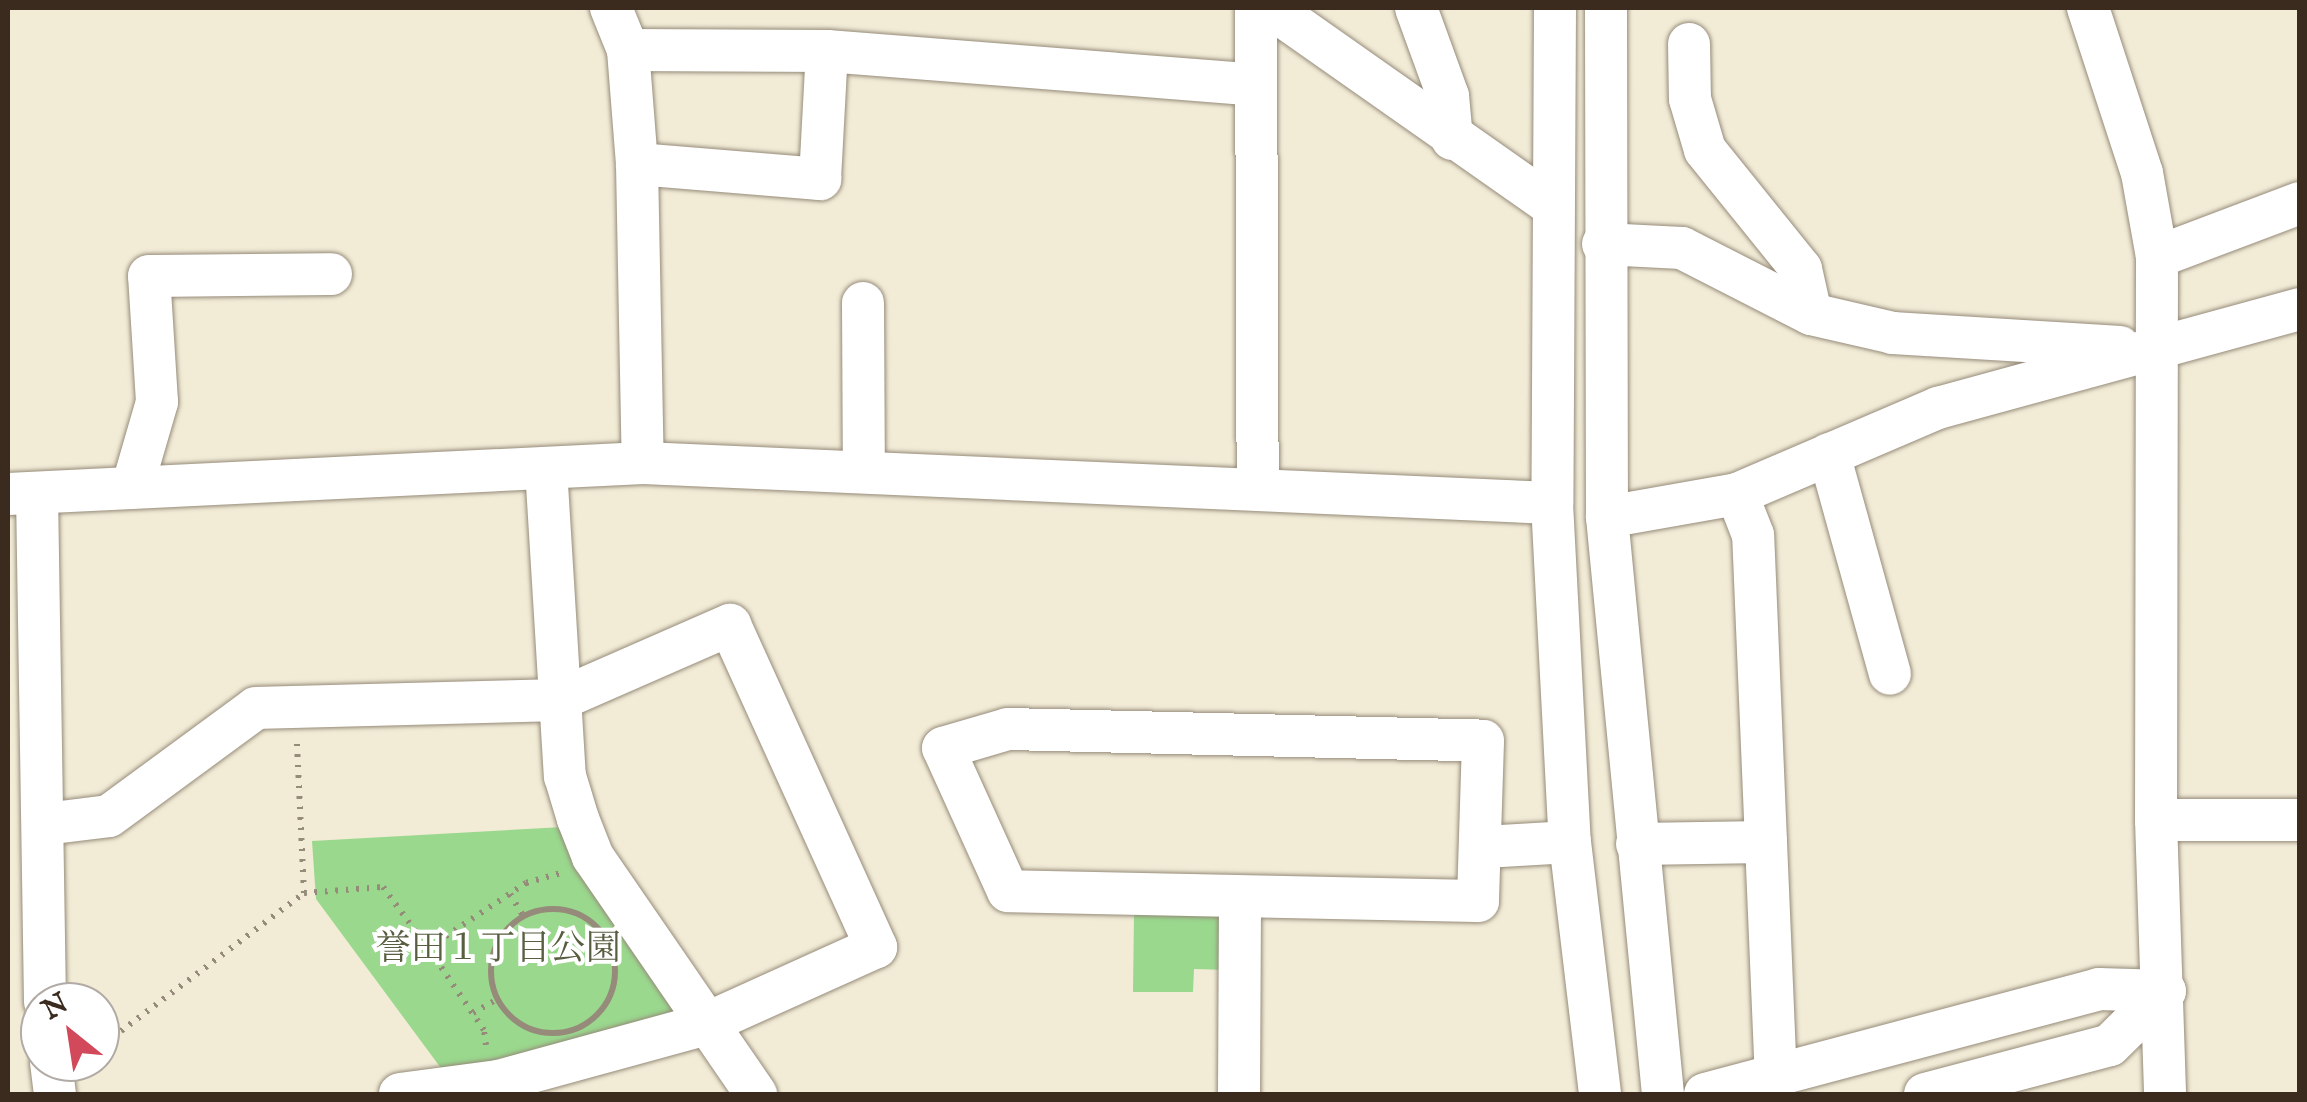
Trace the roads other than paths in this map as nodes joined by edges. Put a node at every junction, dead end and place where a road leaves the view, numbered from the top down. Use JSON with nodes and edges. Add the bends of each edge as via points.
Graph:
{"nodes":[{"id":1,"x":611,"y":8,"type":"edge"},
{"id":2,"x":1256,"y":8,"type":"edge"},
{"id":3,"x":1271,"y":8,"type":"edge"},
{"id":4,"x":1416,"y":8,"type":"edge"},
{"id":5,"x":1555,"y":8,"type":"edge"},
{"id":6,"x":1606,"y":8,"type":"edge"},
{"id":7,"x":2088,"y":8,"type":"edge"},
{"id":8,"x":1689,"y":44,"type":"dead end"},
{"id":9,"x":628,"y":50,"type":"junction"},
{"id":10,"x":827,"y":51,"type":"junction"},
{"id":11,"x":1256,"y":85,"type":"junction"},
{"id":12,"x":1452,"y":138,"type":"junction"},
{"id":13,"x":636,"y":164,"type":"junction"},
{"id":14,"x":2300,"y":203,"type":"edge"},
{"id":15,"x":1551,"y":205,"type":"junction"},
{"id":16,"x":1602,"y":244,"type":"junction"},
{"id":17,"x":2157,"y":257,"type":"junction"},
{"id":18,"x":332,"y":274,"type":"dead end"},
{"id":19,"x":863,"y":303,"type":"dead end"},
{"id":20,"x":2300,"y":309,"type":"edge"},
{"id":21,"x":1811,"y":314,"type":"junction"},
{"id":22,"x":2155,"y":349,"type":"junction"},
{"id":23,"x":1829,"y":454,"type":"junction"},
{"id":24,"x":643,"y":463,"type":"junction"},
{"id":25,"x":546,"y":468,"type":"junction"},
{"id":26,"x":864,"y":470,"type":"junction"},
{"id":27,"x":132,"y":488,"type":"junction"},
{"id":28,"x":1258,"y":489,"type":"junction"},
{"id":29,"x":22,"y":493,"type":"edge"},
{"id":30,"x":1737,"y":494,"type":"junction"},
{"id":31,"x":1552,"y":502,"type":"junction"},
{"id":32,"x":1608,"y":516,"type":"junction"},
{"id":33,"x":1890,"y":674,"type":"dead end"},
{"id":34,"x":558,"y":700,"type":"junction"},
{"id":35,"x":2156,"y":820,"type":"junction"},
{"id":36,"x":2300,"y":820,"type":"edge"},
{"id":37,"x":45,"y":824,"type":"junction"},
{"id":38,"x":1570,"y":842,"type":"junction"},
{"id":39,"x":1766,"y":842,"type":"junction"},
{"id":40,"x":1637,"y":844,"type":"junction"},
{"id":41,"x":1484,"y":847,"type":"junction"},
{"id":42,"x":1240,"y":901,"type":"junction"},
{"id":43,"x":45,"y":982,"type":"edge"},
{"id":44,"x":2165,"y":991,"type":"junction"},
{"id":45,"x":702,"y":1025,"type":"junction"},
{"id":46,"x":1776,"y":1077,"type":"junction"},
{"id":47,"x":400,"y":1094,"type":"edge"},
{"id":48,"x":756,"y":1094,"type":"edge"},
{"id":49,"x":1239,"y":1094,"type":"edge"},
{"id":50,"x":1600,"y":1094,"type":"edge"},
{"id":51,"x":1663,"y":1094,"type":"edge"},
{"id":52,"x":1706,"y":1094,"type":"edge"},
{"id":53,"x":1925,"y":1094,"type":"edge"},
{"id":54,"x":2165,"y":1094,"type":"edge"}],
"edges":[{"from":1,"to":9,"type":"street"},
{"from":2,"to":11,"type":"street"},
{"from":3,"to":12,"type":"street"},
{"from":4,"to":12,"type":"street","via":[[1448,96]]},
{"from":5,"to":15,"type":"street"},
{"from":6,"to":16,"type":"street"},
{"from":7,"to":17,"type":"street","via":[[2142,173]]},
{"from":8,"to":21,"type":"street","via":[[1690,99],[1705,150],[1801,269]]},
{"from":9,"to":10,"type":"street"},
{"from":9,"to":13,"type":"street"},
{"from":10,"to":11,"type":"street"},
{"from":10,"to":13,"type":"street","via":[[820,179]]},
{"from":11,"to":28,"type":"street"},
{"from":12,"to":15,"type":"street"},
{"from":13,"to":24,"type":"street"},
{"from":14,"to":17,"type":"street"},
{"from":15,"to":31,"type":"street"},
{"from":16,"to":21,"type":"street","via":[[1682,248]]},
{"from":16,"to":32,"type":"street"},
{"from":17,"to":22,"type":"street"},
{"from":18,"to":27,"type":"street","via":[[149,276],[157,402]]},
{"from":19,"to":26,"type":"street"},
{"from":20,"to":22,"type":"street"},
{"from":21,"to":22,"type":"street","via":[[1893,334]]},
{"from":22,"to":23,"type":"street","via":[[1938,408]]},
{"from":22,"to":35,"type":"street"},
{"from":23,"to":30,"type":"street"},
{"from":23,"to":33,"type":"street"},
{"from":24,"to":25,"type":"street"},
{"from":24,"to":26,"type":"street"},
{"from":25,"to":27,"type":"street"},
{"from":25,"to":34,"type":"street"},
{"from":26,"to":28,"type":"street"},
{"from":27,"to":29,"type":"street"},
{"from":28,"to":31,"type":"street"},
{"from":29,"to":37,"type":"street"},
{"from":30,"to":32,"type":"street"},
{"from":30,"to":39,"type":"street","via":[[1752,535]]},
{"from":31,"to":38,"type":"street"},
{"from":32,"to":40,"type":"street"},
{"from":34,"to":37,"type":"street","via":[[256,708],[109,816]]},
{"from":34,"to":45,"type":"street","via":[[564,776],[592,857]]},
{"from":34,"to":45,"type":"street","via":[[730,625],[876,947]]},
{"from":35,"to":36,"type":"street"},
{"from":35,"to":44,"type":"street"},
{"from":37,"to":43,"type":"street"},
{"from":38,"to":41,"type":"street"},
{"from":38,"to":50,"type":"street"},
{"from":39,"to":40,"type":"street"},
{"from":39,"to":46,"type":"street"},
{"from":40,"to":51,"type":"street"},
{"from":41,"to":42,"type":"street","via":[[1478,901]]},
{"from":41,"to":42,"type":"street","via":[[1482,742],[1008,729],[943,748],[1008,892]]},
{"from":42,"to":49,"type":"street"},
{"from":44,"to":46,"type":"street","via":[[2099,988]]},
{"from":44,"to":53,"type":"street","via":[[2110,1045]]},
{"from":44,"to":54,"type":"street"},
{"from":45,"to":47,"type":"street","via":[[490,1082]]},
{"from":45,"to":48,"type":"street"},
{"from":46,"to":52,"type":"street"}]}
